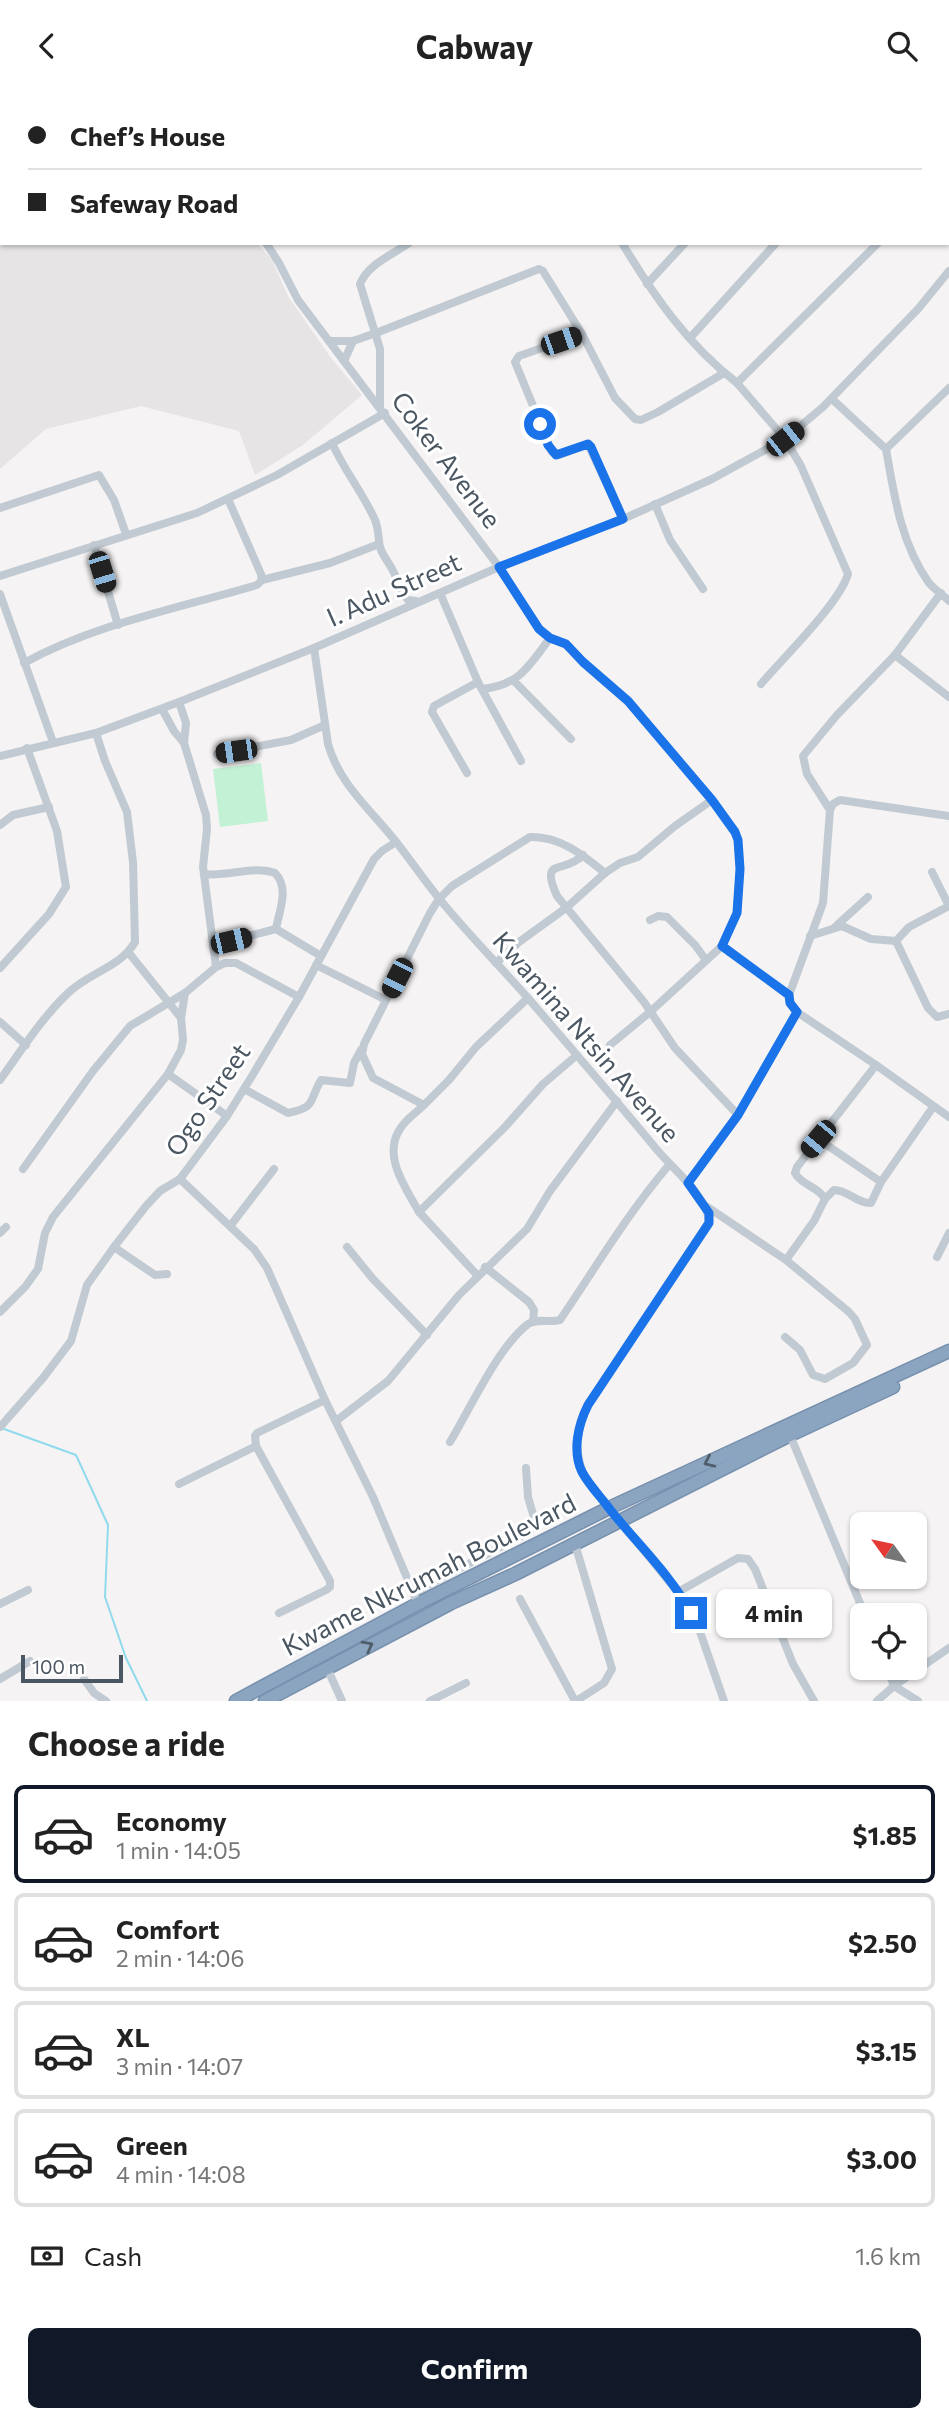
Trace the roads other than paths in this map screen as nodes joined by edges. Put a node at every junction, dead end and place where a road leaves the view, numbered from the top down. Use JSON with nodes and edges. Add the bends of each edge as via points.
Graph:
{"nodes":[{"id":1,"x":267,"y":245,"type":"edge"},
{"id":2,"x":406,"y":245,"type":"edge"},
{"id":3,"x":623,"y":245,"type":"edge"},
{"id":4,"x":683,"y":245,"type":"edge"},
{"id":5,"x":774,"y":245,"type":"edge"},
{"id":6,"x":872,"y":245,"type":"edge"},
{"id":7,"x":949,"y":271,"type":"edge"},
{"id":8,"x":945,"y":280,"type":"edge"},
{"id":9,"x":647,"y":284,"type":"junction"},
{"id":10,"x":376,"y":333,"type":"junction"},
{"id":11,"x":582,"y":334,"type":"junction"},
{"id":12,"x":690,"y":338,"type":"junction"},
{"id":13,"x":329,"y":341,"type":"junction"},
{"id":14,"x":353,"y":341,"type":"junction"},
{"id":15,"x":344,"y":361,"type":"junction"},
{"id":16,"x":724,"y":373,"type":"junction"},
{"id":17,"x":737,"y":383,"type":"junction"},
{"id":18,"x":949,"y":388,"type":"edge"},
{"id":19,"x":832,"y":399,"type":"junction"},
{"id":20,"x":382,"y":410,"type":"junction"},
{"id":21,"x":785,"y":439,"type":"junction"},
{"id":22,"x":332,"y":443,"type":"junction"},
{"id":23,"x":886,"y":449,"type":"junction"},
{"id":24,"x":228,"y":499,"type":"junction"},
{"id":25,"x":655,"y":504,"type":"junction"},
{"id":26,"x":0,"y":508,"type":"edge"},
{"id":27,"x":623,"y":519,"type":"junction"},
{"id":28,"x":126,"y":534,"type":"junction"},
{"id":29,"x":379,"y":544,"type":"junction"},
{"id":30,"x":94,"y":545,"type":"junction"},
{"id":31,"x":499,"y":567,"type":"junction"},
{"id":32,"x":0,"y":576,"type":"edge"},
{"id":33,"x":261,"y":580,"type":"junction"},
{"id":34,"x":703,"y":589,"type":"dead end"},
{"id":35,"x":440,"y":593,"type":"junction"},
{"id":36,"x":941,"y":593,"type":"junction"},
{"id":37,"x":0,"y":594,"type":"edge"},
{"id":38,"x":420,"y":601,"type":"junction"},
{"id":39,"x":949,"y":601,"type":"edge"},
{"id":40,"x":118,"y":625,"type":"junction"},
{"id":41,"x":550,"y":638,"type":"junction"},
{"id":42,"x":314,"y":648,"type":"junction"},
{"id":43,"x":895,"y":655,"type":"junction"},
{"id":44,"x":24,"y":663,"type":"junction"},
{"id":45,"x":513,"y":680,"type":"junction"},
{"id":46,"x":761,"y":684,"type":"dead end"},
{"id":47,"x":480,"y":685,"type":"junction"},
{"id":48,"x":949,"y":697,"type":"edge"},
{"id":49,"x":179,"y":702,"type":"junction"},
{"id":50,"x":162,"y":709,"type":"junction"},
{"id":51,"x":325,"y":725,"type":"junction"},
{"id":52,"x":96,"y":733,"type":"junction"},
{"id":53,"x":570,"y":739,"type":"dead end"},
{"id":54,"x":53,"y":742,"type":"junction"},
{"id":55,"x":184,"y":743,"type":"junction"},
{"id":56,"x":27,"y":748,"type":"junction"},
{"id":57,"x":217,"y":754,"type":"dead end"},
{"id":58,"x":0,"y":756,"type":"edge"},
{"id":59,"x":521,"y":761,"type":"dead end"},
{"id":60,"x":467,"y":773,"type":"dead end"},
{"id":61,"x":712,"y":800,"type":"junction"},
{"id":62,"x":49,"y":807,"type":"junction"},
{"id":63,"x":830,"y":810,"type":"junction"},
{"id":64,"x":949,"y":816,"type":"edge"},
{"id":65,"x":0,"y":825,"type":"edge"},
{"id":66,"x":396,"y":842,"type":"junction"},
{"id":67,"x":583,"y":855,"type":"junction"},
{"id":68,"x":932,"y":872,"type":"dead end"},
{"id":69,"x":605,"y":873,"type":"junction"},
{"id":70,"x":204,"y":874,"type":"junction"},
{"id":71,"x":868,"y":897,"type":"dead end"},
{"id":72,"x":439,"y":899,"type":"junction"},
{"id":73,"x":949,"y":906,"type":"edge"},
{"id":74,"x":566,"y":908,"type":"junction"},
{"id":75,"x":650,"y":920,"type":"dead end"},
{"id":76,"x":835,"y":927,"type":"junction"},
{"id":77,"x":276,"y":929,"type":"junction"},
{"id":78,"x":810,"y":936,"type":"junction"},
{"id":79,"x":896,"y":941,"type":"junction"},
{"id":80,"x":213,"y":945,"type":"junction"},
{"id":81,"x":722,"y":946,"type":"junction"},
{"id":82,"x":128,"y":953,"type":"junction"},
{"id":83,"x":321,"y":956,"type":"junction"},
{"id":84,"x":706,"y":960,"type":"junction"},
{"id":85,"x":496,"y":963,"type":"junction"},
{"id":86,"x":316,"y":965,"type":"junction"},
{"id":87,"x":216,"y":967,"type":"junction"},
{"id":88,"x":0,"y":968,"type":"edge"},
{"id":89,"x":185,"y":993,"type":"junction"},
{"id":90,"x":789,"y":995,"type":"junction"},
{"id":91,"x":299,"y":996,"type":"junction"},
{"id":92,"x":528,"y":998,"type":"junction"},
{"id":93,"x":386,"y":1000,"type":"junction"},
{"id":94,"x":167,"y":1002,"type":"junction"},
{"id":95,"x":650,"y":1012,"type":"junction"},
{"id":96,"x":797,"y":1012,"type":"junction"},
{"id":97,"x":949,"y":1014,"type":"edge"},
{"id":98,"x":181,"y":1018,"type":"junction"},
{"id":99,"x":0,"y":1021,"type":"edge"},
{"id":100,"x":26,"y":1045,"type":"junction"},
{"id":101,"x":610,"y":1045,"type":"dead end"},
{"id":102,"x":361,"y":1049,"type":"junction"},
{"id":103,"x":577,"y":1055,"type":"junction"},
{"id":104,"x":876,"y":1065,"type":"junction"},
{"id":105,"x":168,"y":1074,"type":"junction"},
{"id":106,"x":0,"y":1080,"type":"edge"},
{"id":107,"x":244,"y":1089,"type":"junction"},
{"id":108,"x":617,"y":1101,"type":"junction"},
{"id":109,"x":424,"y":1105,"type":"junction"},
{"id":110,"x":933,"y":1107,"type":"junction"},
{"id":111,"x":738,"y":1115,"type":"junction"},
{"id":112,"x":227,"y":1116,"type":"junction"},
{"id":113,"x":949,"y":1117,"type":"edge"},
{"id":114,"x":818,"y":1139,"type":"junction"},
{"id":115,"x":669,"y":1165,"type":"junction"},
{"id":116,"x":23,"y":1169,"type":"dead end"},
{"id":117,"x":274,"y":1169,"type":"dead end"},
{"id":118,"x":180,"y":1179,"type":"junction"},
{"id":119,"x":881,"y":1182,"type":"junction"},
{"id":120,"x":688,"y":1183,"type":"junction"},
{"id":121,"x":825,"y":1199,"type":"junction"},
{"id":122,"x":704,"y":1204,"type":"junction"},
{"id":123,"x":419,"y":1212,"type":"junction"},
{"id":124,"x":230,"y":1225,"type":"junction"},
{"id":125,"x":949,"y":1233,"type":"edge"},
{"id":126,"x":114,"y":1247,"type":"junction"},
{"id":127,"x":347,"y":1247,"type":"dead end"},
{"id":128,"x":937,"y":1257,"type":"dead end"},
{"id":129,"x":786,"y":1260,"type":"junction"},
{"id":130,"x":485,"y":1267,"type":"junction"},
{"id":131,"x":167,"y":1274,"type":"dead end"},
{"id":132,"x":477,"y":1275,"type":"junction"},
{"id":133,"x":0,"y":1312,"type":"edge"},
{"id":134,"x":533,"y":1322,"type":"junction"},
{"id":135,"x":427,"y":1335,"type":"junction"},
{"id":136,"x":785,"y":1337,"type":"dead end"},
{"id":137,"x":949,"y":1351,"type":"edge"},
{"id":138,"x":949,"y":1360,"type":"edge"},
{"id":139,"x":325,"y":1400,"type":"junction"},
{"id":140,"x":336,"y":1421,"type":"junction"},
{"id":141,"x":2,"y":1426,"type":"edge"},
{"id":142,"x":790,"y":1435,"type":"junction"},
{"id":143,"x":450,"y":1442,"type":"dead end"},
{"id":144,"x":256,"y":1446,"type":"junction"},
{"id":145,"x":526,"y":1468,"type":"dead end"},
{"id":146,"x":179,"y":1484,"type":"dead end"},
{"id":147,"x":609,"y":1509,"type":"junction"},
{"id":148,"x":619,"y":1521,"type":"junction"},
{"id":149,"x":575,"y":1544,"type":"junction"},
{"id":150,"x":27,"y":1590,"type":"dead end"},
{"id":151,"x":678,"y":1592,"type":"junction"},
{"id":152,"x":416,"y":1599,"type":"junction"},
{"id":153,"x":520,"y":1599,"type":"dead end"},
{"id":154,"x":860,"y":1603,"type":"edge"},
{"id":155,"x":0,"y":1604,"type":"edge"},
{"id":156,"x":279,"y":1613,"type":"dead end"},
{"id":157,"x":949,"y":1648,"type":"edge"},
{"id":158,"x":30,"y":1661,"type":"dead end"},
{"id":159,"x":327,"y":1668,"type":"junction"},
{"id":160,"x":0,"y":1679,"type":"edge"},
{"id":161,"x":84,"y":1679,"type":"dead end"},
{"id":162,"x":892,"y":1680,"type":"edge"},
{"id":163,"x":466,"y":1683,"type":"dead end"},
{"id":164,"x":894,"y":1686,"type":"junction"},
{"id":165,"x":106,"y":1701,"type":"edge"},
{"id":166,"x":236,"y":1701,"type":"edge"},
{"id":167,"x":265,"y":1701,"type":"edge"},
{"id":168,"x":342,"y":1701,"type":"edge"},
{"id":169,"x":430,"y":1701,"type":"edge"},
{"id":170,"x":576,"y":1701,"type":"edge"},
{"id":171,"x":724,"y":1701,"type":"edge"},
{"id":172,"x":814,"y":1701,"type":"edge"},
{"id":173,"x":877,"y":1701,"type":"edge"},
{"id":174,"x":918,"y":1701,"type":"edge"}],
"edges":[{"from":1,"to":13,"type":"street","name":"Coker Avenue","via":[[298,300]]},
{"from":2,"to":10,"type":"street","via":[[380,261],[360,284]]},
{"from":3,"to":9,"type":"street"},
{"from":4,"to":9,"type":"street"},
{"from":5,"to":12,"type":"street"},
{"from":6,"to":17,"type":"street"},
{"from":7,"to":8,"type":"street","name":"I. Adu Street"},
{"from":8,"to":19,"type":"street","name":"I. Adu Street"},
{"from":9,"to":12,"type":"street"},
{"from":10,"to":11,"type":"street","via":[[539,269]]},
{"from":10,"to":14,"type":"street"},
{"from":10,"to":20,"type":"street","via":[[382,358]]},
{"from":11,"to":16,"type":"street","via":[[615,398],[635,419],[658,412]]},
{"from":11,"to":27,"type":"street","via":[[519,356],[515,362],[552,452],[559,455],[588,444]]},
{"from":12,"to":16,"type":"street"},
{"from":13,"to":14,"type":"street"},
{"from":13,"to":15,"type":"street","name":"Coker Avenue"},
{"from":14,"to":15,"type":"street"},
{"from":15,"to":20,"type":"street","name":"Coker Avenue"},
{"from":16,"to":17,"type":"street"},
{"from":17,"to":21,"type":"street"},
{"from":18,"to":23,"type":"street"},
{"from":19,"to":21,"type":"street","name":"I. Adu Street"},
{"from":19,"to":23,"type":"street"},
{"from":20,"to":22,"type":"street"},
{"from":20,"to":31,"type":"street","name":"Coker Avenue"},
{"from":21,"to":25,"type":"street","name":"I. Adu Street"},
{"from":21,"to":46,"type":"street","via":[[816,497],[848,574],[845,585]]},
{"from":22,"to":24,"type":"street"},
{"from":22,"to":29,"type":"street","via":[[374,517]]},
{"from":23,"to":36,"type":"street","via":[[907,540],[930,584]]},
{"from":24,"to":28,"type":"street"},
{"from":24,"to":33,"type":"street"},
{"from":25,"to":27,"type":"street","name":"I. Adu Street"},
{"from":25,"to":34,"type":"street","via":[[670,540]]},
{"from":26,"to":28,"type":"street","via":[[99,475]]},
{"from":27,"to":31,"type":"street","name":"I. Adu Street"},
{"from":28,"to":30,"type":"street"},
{"from":29,"to":33,"type":"street","via":[[330,563]]},
{"from":29,"to":38,"type":"street","via":[[402,594]]},
{"from":30,"to":32,"type":"street"},
{"from":30,"to":40,"type":"street"},
{"from":31,"to":35,"type":"street","name":"I. Adu Street"},
{"from":31,"to":41,"type":"street","name":"Coker Avenue","via":[[539,629]]},
{"from":33,"to":40,"type":"street","via":[[257,585]]},
{"from":35,"to":38,"type":"street","name":"I. Adu Street"},
{"from":35,"to":47,"type":"street"},
{"from":36,"to":39,"type":"street"},
{"from":36,"to":43,"type":"street"},
{"from":37,"to":44,"type":"street"},
{"from":38,"to":42,"type":"street","name":"I. Adu Street"},
{"from":40,"to":44,"type":"street","via":[[56,645]]},
{"from":41,"to":45,"type":"street"},
{"from":41,"to":61,"type":"street","name":"Coker Avenue","via":[[566,644],[628,701]]},
{"from":42,"to":49,"type":"street","name":"I. Adu Street"},
{"from":42,"to":51,"type":"street","name":"Kwamina Ntsin Avenue"},
{"from":43,"to":48,"type":"street"},
{"from":43,"to":63,"type":"street","via":[[803,756],[807,774]]},
{"from":44,"to":54,"type":"street"},
{"from":45,"to":47,"type":"street","via":[[494,688]]},
{"from":45,"to":53,"type":"street"},
{"from":47,"to":59,"type":"street"},
{"from":47,"to":60,"type":"street","via":[[434,706],[432,712]]},
{"from":49,"to":50,"type":"street","name":"I. Adu Street"},
{"from":49,"to":55,"type":"street","via":[[186,723]]},
{"from":50,"to":52,"type":"street","name":"I. Adu Street"},
{"from":50,"to":55,"type":"street"},
{"from":51,"to":57,"type":"street","via":[[291,740]]},
{"from":51,"to":66,"type":"street","name":"Kwamina Ntsin Avenue","via":[[331,758],[343,780]]},
{"from":52,"to":54,"type":"street","name":"I. Adu Street"},
{"from":52,"to":82,"type":"street","via":[[127,812],[135,907],[135,942]]},
{"from":54,"to":56,"type":"street","name":"I. Adu Street"},
{"from":55,"to":70,"type":"street","via":[[206,815]]},
{"from":56,"to":58,"type":"street","name":"I. Adu Street"},
{"from":56,"to":62,"type":"street"},
{"from":61,"to":69,"type":"street","via":[[638,856]]},
{"from":61,"to":81,"type":"street","name":"Coker Avenue","via":[[735,832],[740,855],[737,913]]},
{"from":62,"to":65,"type":"street","via":[[13,814]]},
{"from":62,"to":88,"type":"street","via":[[66,887],[49,914]]},
{"from":63,"to":64,"type":"street","via":[[840,800]]},
{"from":63,"to":78,"type":"street","via":[[823,903]]},
{"from":66,"to":72,"type":"street","name":"Kwamina Ntsin Avenue"},
{"from":66,"to":83,"type":"street","name":"Ogo Street","via":[[374,859]]},
{"from":67,"to":69,"type":"street"},
{"from":67,"to":72,"type":"street","via":[[564,843],[530,837]]},
{"from":67,"to":74,"type":"street","via":[[560,866],[549,878]]},
{"from":68,"to":73,"type":"street"},
{"from":69,"to":74,"type":"street"},
{"from":70,"to":77,"type":"street","via":[[275,873],[283,893]]},
{"from":70,"to":80,"type":"street"},
{"from":71,"to":76,"type":"street"},
{"from":72,"to":85,"type":"street","name":"Kwamina Ntsin Avenue"},
{"from":72,"to":93,"type":"street"},
{"from":73,"to":79,"type":"street","via":[[909,927]]},
{"from":74,"to":85,"type":"street"},
{"from":74,"to":95,"type":"street"},
{"from":75,"to":84,"type":"street","via":[[667,917]]},
{"from":76,"to":78,"type":"street"},
{"from":76,"to":79,"type":"street","via":[[845,926],[871,939]]},
{"from":77,"to":80,"type":"street"},
{"from":77,"to":83,"type":"street"},
{"from":78,"to":90,"type":"street"},
{"from":79,"to":97,"type":"street","via":[[928,1008],[937,1017]]},
{"from":80,"to":87,"type":"street"},
{"from":81,"to":84,"type":"street","name":"Coker Avenue"},
{"from":81,"to":90,"type":"street"},
{"from":82,"to":94,"type":"street"},
{"from":82,"to":100,"type":"street","via":[[68,992]]},
{"from":83,"to":86,"type":"street","name":"Ogo Street"},
{"from":84,"to":95,"type":"street","name":"Coker Avenue"},
{"from":85,"to":92,"type":"street","name":"Kwamina Ntsin Avenue"},
{"from":86,"to":91,"type":"street","name":"Ogo Street"},
{"from":86,"to":93,"type":"street"},
{"from":87,"to":89,"type":"street"},
{"from":87,"to":91,"type":"street","via":[[236,963]]},
{"from":89,"to":94,"type":"street"},
{"from":89,"to":98,"type":"street"},
{"from":90,"to":96,"type":"street"},
{"from":91,"to":107,"type":"street","name":"Ogo Street"},
{"from":92,"to":103,"type":"street","name":"Kwamina Ntsin Avenue"},
{"from":92,"to":109,"type":"street"},
{"from":93,"to":102,"type":"street"},
{"from":94,"to":98,"type":"street"},
{"from":94,"to":116,"type":"street","via":[[118,1039]]},
{"from":95,"to":101,"type":"street","name":"Coker Avenue"},
{"from":95,"to":111,"type":"street","via":[[691,1067]]},
{"from":96,"to":104,"type":"street"},
{"from":96,"to":111,"type":"street"},
{"from":98,"to":105,"type":"street","via":[[181,1050]]},
{"from":99,"to":100,"type":"street"},
{"from":100,"to":106,"type":"street"},
{"from":102,"to":107,"type":"street","via":[[350,1083],[321,1080],[305,1108],[288,1113]]},
{"from":102,"to":109,"type":"street","via":[[373,1077]]},
{"from":103,"to":108,"type":"street","name":"Kwamina Ntsin Avenue"},
{"from":103,"to":123,"type":"street"},
{"from":104,"to":110,"type":"street"},
{"from":104,"to":114,"type":"street"},
{"from":105,"to":112,"type":"street"},
{"from":105,"to":133,"type":"street","via":[[53,1217],[38,1269]]},
{"from":107,"to":112,"type":"street","name":"Ogo Street"},
{"from":108,"to":115,"type":"street","name":"Kwamina Ntsin Avenue"},
{"from":108,"to":130,"type":"street","via":[[527,1229]]},
{"from":109,"to":123,"type":"street","via":[[400,1128],[394,1148],[397,1169]]},
{"from":110,"to":113,"type":"street"},
{"from":110,"to":119,"type":"street"},
{"from":111,"to":120,"type":"street"},
{"from":112,"to":118,"type":"street","name":"Ogo Street"},
{"from":114,"to":119,"type":"street"},
{"from":114,"to":121,"type":"street","via":[[795,1173]]},
{"from":115,"to":120,"type":"street","name":"Kwamina Ntsin Avenue"},
{"from":115,"to":134,"type":"street","via":[[653,1181],[560,1319]]},
{"from":117,"to":124,"type":"street"},
{"from":118,"to":124,"type":"street","name":"Ogo Street"},
{"from":118,"to":126,"type":"street","via":[[160,1191]]},
{"from":119,"to":121,"type":"street","via":[[868,1205],[839,1190]]},
{"from":120,"to":122,"type":"street","name":"Kwamina Ntsin Avenue"},
{"from":121,"to":129,"type":"street"},
{"from":122,"to":129,"type":"street","name":"Kwamina Ntsin Avenue"},
{"from":122,"to":147,"type":"street","via":[[709,1223],[581,1419],[581,1471]]},
{"from":123,"to":132,"type":"street"},
{"from":124,"to":139,"type":"street","name":"Ogo Street","via":[[267,1268]]},
{"from":125,"to":128,"type":"street"},
{"from":126,"to":131,"type":"street","via":[[155,1275]]},
{"from":126,"to":141,"type":"street","via":[[88,1285],[71,1341]]},
{"from":127,"to":135,"type":"street"},
{"from":129,"to":136,"type":"street","name":"Kwamina Ntsin Avenue","via":[[849,1312],[867,1345],[853,1363],[825,1379],[813,1375],[800,1350]]},
{"from":130,"to":132,"type":"street"},
{"from":130,"to":134,"type":"street","via":[[529,1302]]},
{"from":132,"to":135,"type":"street"},
{"from":134,"to":143,"type":"street","via":[[512,1341],[480,1387]]},
{"from":135,"to":140,"type":"street","via":[[388,1381]]},
{"from":137,"to":147,"type":"highway","name":"Kwame Nkrumah Boulevard","one_way":true},
{"from":138,"to":142,"type":"highway","name":"Kwame Nkrumah Boulevard"},
{"from":139,"to":140,"type":"street","name":"Ogo Street"},
{"from":139,"to":144,"type":"street","via":[[257,1433]]},
{"from":140,"to":152,"type":"street","name":"Ogo Street"},
{"from":142,"to":148,"type":"highway","name":"Kwame Nkrumah Boulevard"},
{"from":142,"to":154,"type":"street"},
{"from":144,"to":146,"type":"street"},
{"from":144,"to":156,"type":"street","via":[[330,1581],[326,1590]]},
{"from":145,"to":152,"type":"street","via":[[536,1521],[529,1532]]},
{"from":147,"to":148,"type":"street"},
{"from":147,"to":152,"type":"highway","name":"Kwame Nkrumah Boulevard"},
{"from":148,"to":149,"type":"highway","name":"Kwame Nkrumah Boulevard"},
{"from":148,"to":151,"type":"street"},
{"from":159,"to":149,"type":"highway","name":"Kwame Nkrumah Boulevard","one_way":true},
{"from":149,"to":170,"type":"street","via":[[612,1669],[604,1683]]},
{"from":150,"to":155,"type":"street"},
{"from":151,"to":171,"type":"street","via":[[698,1626]]},
{"from":151,"to":172,"type":"street","via":[[738,1558],[748,1559]]},
{"from":152,"to":166,"type":"highway","name":"Kwame Nkrumah Boulevard"},
{"from":153,"to":170,"type":"street"},
{"from":157,"to":164,"type":"street"},
{"from":158,"to":160,"type":"street"},
{"from":159,"to":167,"type":"highway","name":"Kwame Nkrumah Boulevard"},
{"from":159,"to":168,"type":"street"},
{"from":161,"to":165,"type":"street"},
{"from":162,"to":164,"type":"street"},
{"from":163,"to":169,"type":"street"},
{"from":164,"to":173,"type":"street"},
{"from":164,"to":174,"type":"street"}]}
